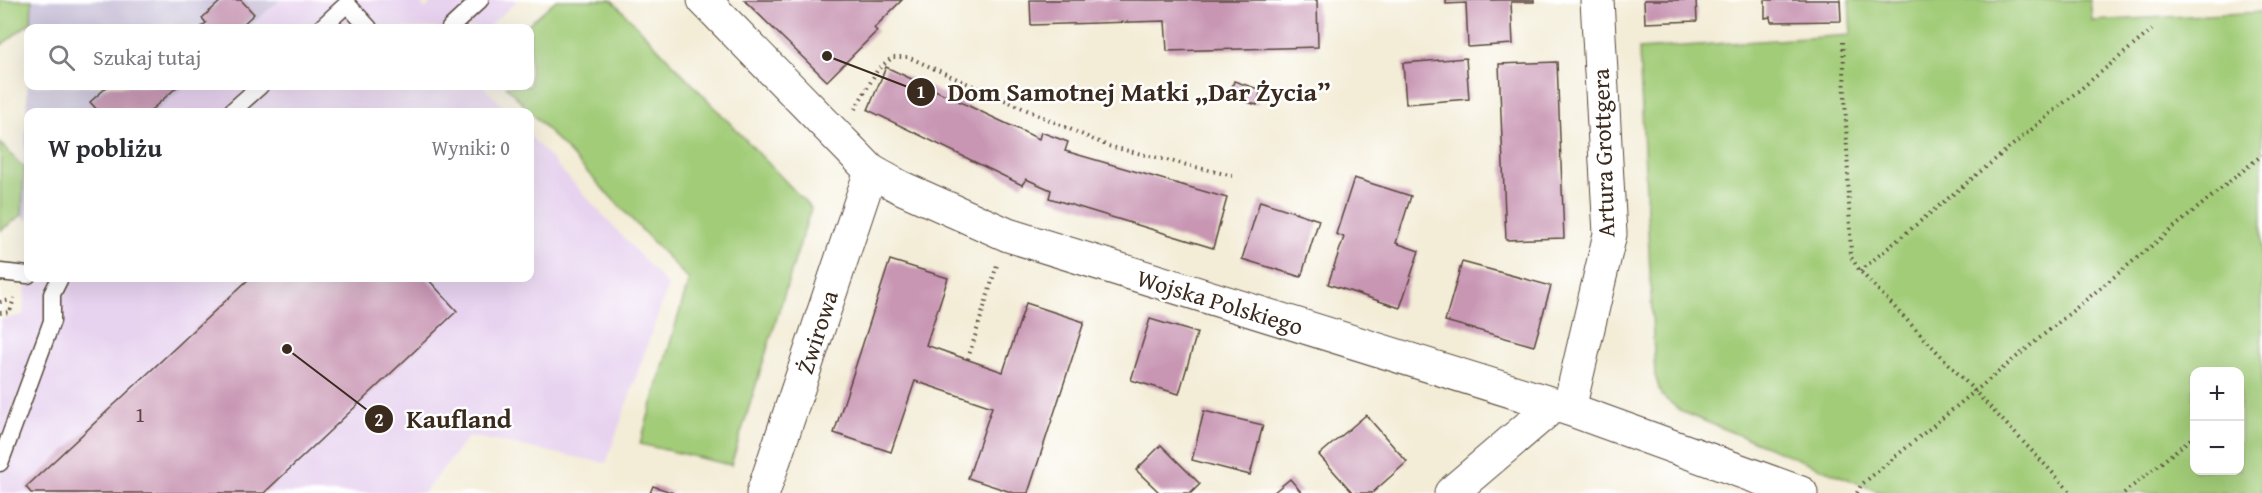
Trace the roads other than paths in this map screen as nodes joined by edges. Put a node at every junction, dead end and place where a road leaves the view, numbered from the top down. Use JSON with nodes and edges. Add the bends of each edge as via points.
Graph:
{"nodes":[{"id":1,"x":480,"y":0,"type":"edge"},
{"id":2,"x":704,"y":0,"type":"edge"},
{"id":3,"x":1597,"y":0,"type":"edge"},
{"id":4,"x":325,"y":24,"type":"edge"},
{"id":5,"x":365,"y":24,"type":"edge"},
{"id":6,"x":454,"y":24,"type":"edge"},
{"id":7,"x":256,"y":90,"type":"edge"},
{"id":8,"x":235,"y":108,"type":"edge"},
{"id":9,"x":871,"y":171,"type":"junction"},
{"id":10,"x":0,"y":272,"type":"edge"},
{"id":11,"x":24,"y":275,"type":"edge"},
{"id":12,"x":58,"y":282,"type":"edge"},
{"id":13,"x":1562,"y":407,"type":"junction"},
{"id":14,"x":0,"y":463,"type":"edge"},
{"id":15,"x":763,"y":493,"type":"edge"},
{"id":16,"x":1451,"y":493,"type":"edge"},
{"id":17,"x":1801,"y":493,"type":"edge"}],
"edges":[{"from":1,"to":6,"type":"lane"},
{"from":2,"to":9,"type":"street","name":"Wojska Polskiego"},
{"from":3,"to":13,"type":"street","name":"Artura Grottgera","via":[[1610,234]]},
{"from":4,"to":5,"type":"lane","via":[[347,4]]},
{"from":7,"to":8,"type":"lane"},
{"from":9,"to":13,"type":"street","name":"Wojska Polskiego","via":[[1003,234]]},
{"from":9,"to":15,"type":"street","name":"Żwirowa"},
{"from":10,"to":11,"type":"lane"},
{"from":12,"to":14,"type":"lane","via":[[52,294],[52,321]]},
{"from":13,"to":16,"type":"street"},
{"from":13,"to":17,"type":"street","name":"Wojska Polskiego"}]}
